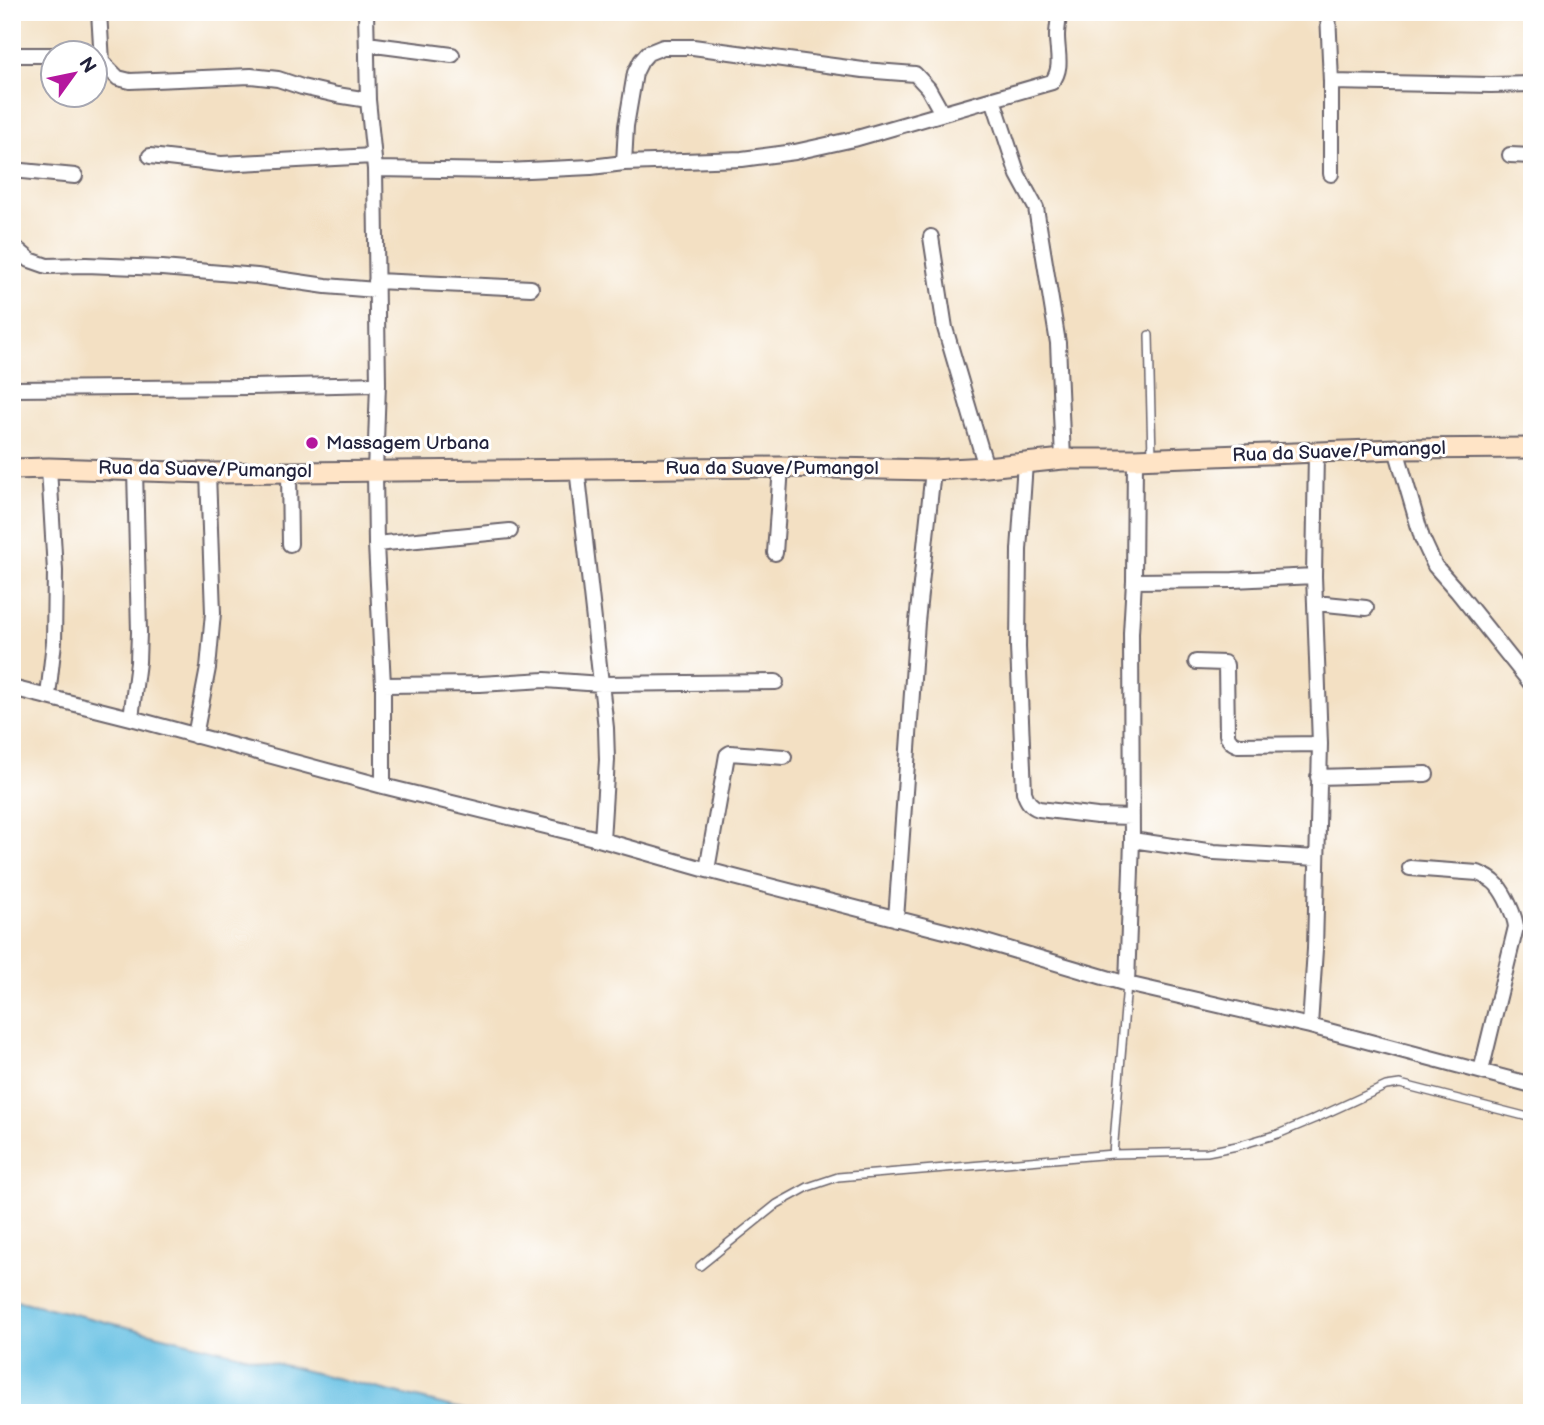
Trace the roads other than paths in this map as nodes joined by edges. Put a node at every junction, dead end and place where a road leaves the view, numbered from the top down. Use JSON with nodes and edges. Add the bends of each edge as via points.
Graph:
{"nodes":[{"id":1,"x":99,"y":12,"type":"edge"},
{"id":2,"x":366,"y":12,"type":"edge"},
{"id":3,"x":1059,"y":12,"type":"edge"},
{"id":4,"x":1328,"y":12,"type":"edge"},
{"id":5,"x":98,"y":38,"type":"edge"},
{"id":6,"x":367,"y":44,"type":"junction"},
{"id":7,"x":12,"y":55,"type":"edge"},
{"id":8,"x":38,"y":55,"type":"edge"},
{"id":9,"x":453,"y":55,"type":"dead end"},
{"id":10,"x":108,"y":70,"type":"edge"},
{"id":11,"x":1331,"y":82,"type":"junction"},
{"id":12,"x":1532,"y":84,"type":"edge"},
{"id":13,"x":993,"y":99,"type":"junction"},
{"id":14,"x":368,"y":100,"type":"junction"},
{"id":15,"x":942,"y":113,"type":"junction"},
{"id":16,"x":1510,"y":155,"type":"dead end"},
{"id":17,"x":150,"y":156,"type":"dead end"},
{"id":18,"x":1532,"y":156,"type":"edge"},
{"id":19,"x":374,"y":162,"type":"junction"},
{"id":20,"x":624,"y":163,"type":"junction"},
{"id":21,"x":12,"y":170,"type":"edge"},
{"id":22,"x":1331,"y":174,"type":"dead end"},
{"id":23,"x":75,"y":176,"type":"dead end"},
{"id":24,"x":931,"y":237,"type":"dead end"},
{"id":25,"x":12,"y":245,"type":"edge"},
{"id":26,"x":376,"y":285,"type":"junction"},
{"id":27,"x":531,"y":288,"type":"dead end"},
{"id":28,"x":1149,"y":335,"type":"dead end"},
{"id":29,"x":378,"y":384,"type":"junction"},
{"id":30,"x":12,"y":389,"type":"edge"},
{"id":31,"x":1532,"y":448,"type":"edge"},
{"id":32,"x":1396,"y":449,"type":"junction"},
{"id":33,"x":1316,"y":452,"type":"junction"},
{"id":34,"x":1063,"y":459,"type":"junction"},
{"id":35,"x":1144,"y":459,"type":"junction"},
{"id":36,"x":1025,"y":463,"type":"junction"},
{"id":37,"x":781,"y":467,"type":"junction"},
{"id":38,"x":986,"y":467,"type":"junction"},
{"id":39,"x":49,"y":468,"type":"junction"},
{"id":40,"x":577,"y":468,"type":"junction"},
{"id":41,"x":12,"y":469,"type":"edge"},
{"id":42,"x":135,"y":470,"type":"junction"},
{"id":43,"x":933,"y":470,"type":"junction"},
{"id":44,"x":289,"y":472,"type":"junction"},
{"id":45,"x":375,"y":472,"type":"junction"},
{"id":46,"x":208,"y":473,"type":"junction"},
{"id":47,"x":510,"y":531,"type":"dead end"},
{"id":48,"x":290,"y":544,"type":"dead end"},
{"id":49,"x":376,"y":544,"type":"junction"},
{"id":50,"x":775,"y":553,"type":"dead end"},
{"id":51,"x":1314,"y":576,"type":"junction"},
{"id":52,"x":1134,"y":581,"type":"junction"},
{"id":53,"x":1316,"y":603,"type":"junction"},
{"id":54,"x":1366,"y":608,"type":"dead end"},
{"id":55,"x":1196,"y":662,"type":"dead end"},
{"id":56,"x":776,"y":682,"type":"dead end"},
{"id":57,"x":601,"y":684,"type":"junction"},
{"id":58,"x":383,"y":685,"type":"junction"},
{"id":59,"x":1532,"y":685,"type":"edge"},
{"id":60,"x":12,"y":688,"type":"edge"},
{"id":61,"x":47,"y":696,"type":"junction"},
{"id":62,"x":131,"y":718,"type":"junction"},
{"id":63,"x":195,"y":736,"type":"junction"},
{"id":64,"x":1320,"y":744,"type":"junction"},
{"id":65,"x":784,"y":757,"type":"dead end"},
{"id":66,"x":1426,"y":774,"type":"dead end"},
{"id":67,"x":1318,"y":777,"type":"junction"},
{"id":68,"x":383,"y":786,"type":"junction"},
{"id":69,"x":1132,"y":817,"type":"junction"},
{"id":70,"x":1132,"y":839,"type":"junction"},
{"id":71,"x":602,"y":840,"type":"junction"},
{"id":72,"x":1317,"y":858,"type":"junction"},
{"id":73,"x":1410,"y":868,"type":"dead end"},
{"id":74,"x":707,"y":870,"type":"junction"},
{"id":75,"x":896,"y":919,"type":"junction"},
{"id":76,"x":1127,"y":984,"type":"junction"},
{"id":77,"x":1310,"y":1026,"type":"junction"},
{"id":78,"x":1481,"y":1071,"type":"junction"},
{"id":79,"x":1532,"y":1085,"type":"edge"},
{"id":80,"x":1532,"y":1118,"type":"edge"},
{"id":81,"x":1113,"y":1154,"type":"junction"},
{"id":82,"x":700,"y":1266,"type":"dead end"}],
"edges":[{"from":1,"to":5,"type":"street"},
{"from":2,"to":6,"type":"street"},
{"from":3,"to":13,"type":"street","via":[[1056,76],[1048,84]]},
{"from":4,"to":11,"type":"street"},
{"from":6,"to":9,"type":"street"},
{"from":6,"to":14,"type":"street"},
{"from":7,"to":8,"type":"street"},
{"from":10,"to":14,"type":"street","via":[[130,81],[278,79]]},
{"from":11,"to":12,"type":"street"},
{"from":11,"to":22,"type":"street"},
{"from":13,"to":15,"type":"street"},
{"from":13,"to":34,"type":"street","via":[[1018,175],[1036,208],[1058,343]]},
{"from":14,"to":19,"type":"street"},
{"from":15,"to":20,"type":"street","via":[[795,152],[742,159]]},
{"from":15,"to":20,"type":"street","via":[[915,74],[663,47],[648,53],[635,73]]},
{"from":16,"to":18,"type":"street"},
{"from":17,"to":19,"type":"street","via":[[221,164]]},
{"from":19,"to":20,"type":"street","via":[[507,171]]},
{"from":19,"to":26,"type":"street"},
{"from":21,"to":23,"type":"street"},
{"from":24,"to":38,"type":"street","via":[[945,328]]},
{"from":25,"to":26,"type":"street","via":[[30,260],[47,266],[162,268],[326,286]]},
{"from":26,"to":27,"type":"street"},
{"from":26,"to":29,"type":"street"},
{"from":28,"to":35,"type":"lane"},
{"from":29,"to":30,"type":"street"},
{"from":29,"to":45,"type":"street"},
{"from":31,"to":32,"type":"street","name":"Rua da Suave/Pumangol"},
{"from":32,"to":33,"type":"street","name":"Rua da Suave/Pumangol"},
{"from":32,"to":59,"type":"street","via":[[1435,566]]},
{"from":33,"to":35,"type":"street","name":"Rua da Suave/Pumangol"},
{"from":33,"to":51,"type":"street"},
{"from":34,"to":35,"type":"street","name":"Rua da Suave/Pumangol"},
{"from":34,"to":36,"type":"street","name":"Rua da Suave/Pumangol"},
{"from":35,"to":52,"type":"street"},
{"from":36,"to":38,"type":"street","name":"Rua da Suave/Pumangol"},
{"from":36,"to":69,"type":"street","via":[[1018,647],[1024,792],[1032,807],[1039,809]]},
{"from":37,"to":40,"type":"street","name":"Rua da Suave/Pumangol"},
{"from":37,"to":43,"type":"street","name":"Rua da Suave/Pumangol"},
{"from":37,"to":50,"type":"street"},
{"from":38,"to":43,"type":"street","name":"Rua da Suave/Pumangol"},
{"from":39,"to":41,"type":"street","name":"Rua da Suave/Pumangol"},
{"from":39,"to":42,"type":"street","name":"Rua da Suave/Pumangol"},
{"from":39,"to":61,"type":"street","via":[[55,571],[54,642]]},
{"from":40,"to":45,"type":"street","name":"Rua da Suave/Pumangol"},
{"from":40,"to":57,"type":"street"},
{"from":42,"to":46,"type":"street","name":"Rua da Suave/Pumangol"},
{"from":42,"to":62,"type":"street","via":[[139,632]]},
{"from":43,"to":75,"type":"street"},
{"from":44,"to":45,"type":"street","name":"Rua da Suave/Pumangol"},
{"from":44,"to":46,"type":"street","name":"Rua da Suave/Pumangol"},
{"from":44,"to":48,"type":"street"},
{"from":45,"to":49,"type":"street"},
{"from":46,"to":63,"type":"street","via":[[213,613]]},
{"from":47,"to":49,"type":"street"},
{"from":49,"to":58,"type":"street"},
{"from":51,"to":52,"type":"street"},
{"from":51,"to":53,"type":"street"},
{"from":52,"to":69,"type":"street"},
{"from":53,"to":54,"type":"street"},
{"from":53,"to":64,"type":"street"},
{"from":55,"to":64,"type":"street","via":[[1226,665],[1227,734],[1233,743]]},
{"from":56,"to":57,"type":"street"},
{"from":57,"to":58,"type":"street","via":[[545,680]]},
{"from":57,"to":71,"type":"street","via":[[607,760]]},
{"from":58,"to":68,"type":"street"},
{"from":60,"to":61,"type":"street"},
{"from":61,"to":62,"type":"street"},
{"from":62,"to":63,"type":"street"},
{"from":63,"to":68,"type":"street"},
{"from":64,"to":67,"type":"street"},
{"from":65,"to":74,"type":"street","via":[[727,755]]},
{"from":66,"to":67,"type":"street"},
{"from":67,"to":72,"type":"street"},
{"from":68,"to":71,"type":"street"},
{"from":69,"to":70,"type":"street"},
{"from":70,"to":72,"type":"street","via":[[1214,852]]},
{"from":70,"to":76,"type":"street"},
{"from":71,"to":74,"type":"street"},
{"from":72,"to":77,"type":"street"},
{"from":73,"to":78,"type":"street","via":[[1488,877],[1516,918]]},
{"from":74,"to":75,"type":"street"},
{"from":75,"to":76,"type":"street"},
{"from":76,"to":77,"type":"street"},
{"from":76,"to":81,"type":"lane"},
{"from":77,"to":78,"type":"street"},
{"from":78,"to":79,"type":"street"},
{"from":80,"to":81,"type":"lane","via":[[1400,1084],[1237,1146],[1207,1152]]},
{"from":81,"to":82,"type":"lane","via":[[838,1177],[777,1204]]}]}
